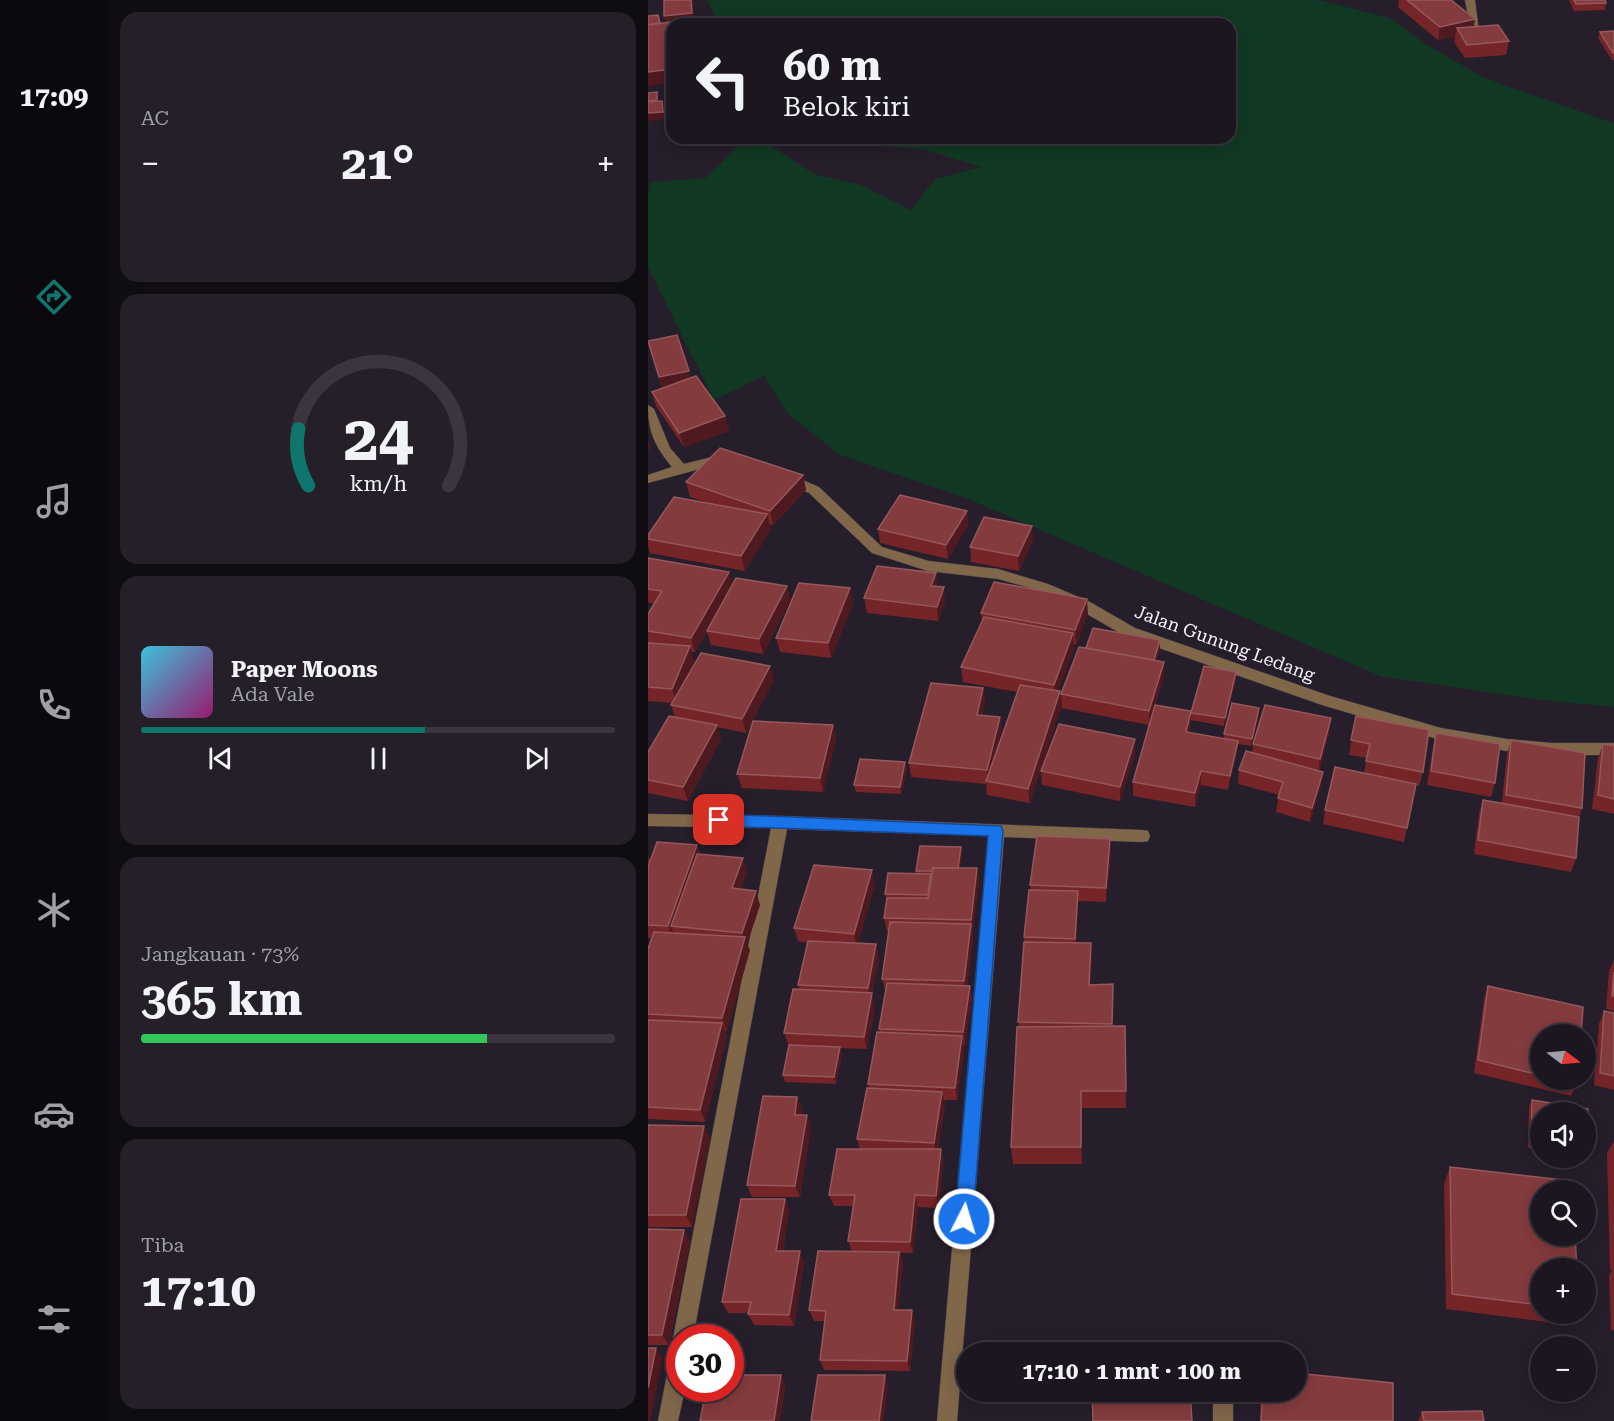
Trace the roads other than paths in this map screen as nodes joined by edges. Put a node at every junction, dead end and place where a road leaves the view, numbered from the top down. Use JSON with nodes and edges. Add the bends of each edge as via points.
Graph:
{"nodes":[{"id":1,"x":1470,"y":0,"type":"edge"},
{"id":2,"x":1476,"y":30,"type":"edge"},
{"id":3,"x":648,"y":409,"type":"edge"},
{"id":4,"x":738,"y":458,"type":"edge"},
{"id":5,"x":681,"y":469,"type":"junction"},
{"id":6,"x":770,"y":469,"type":"edge"},
{"id":7,"x":648,"y":479,"type":"edge"},
{"id":8,"x":1614,"y":750,"type":"edge"},
{"id":9,"x":648,"y":820,"type":"edge"},
{"id":10,"x":780,"y":822,"type":"junction"},
{"id":11,"x":996,"y":831,"type":"junction"},
{"id":12,"x":1142,"y":836,"type":"dead end"},
{"id":13,"x":686,"y":1324,"type":"edge"},
{"id":14,"x":672,"y":1402,"type":"edge"},
{"id":15,"x":668,"y":1421,"type":"edge"},
{"id":16,"x":947,"y":1421,"type":"edge"}],
"edges":[{"from":1,"to":2,"type":"street"},
{"from":3,"to":5,"type":"street","via":[[664,449]]},
{"from":4,"to":5,"type":"street"},
{"from":5,"to":7,"type":"street"},
{"from":6,"to":8,"type":"street","name":"Jalan Gunung Ledang","via":[[814,490],[877,550],[928,566],[998,574],[1043,587],[1130,632],[1327,701],[1441,734],[1507,745]]},
{"from":9,"to":10,"type":"street"},
{"from":10,"to":11,"type":"street"},
{"from":10,"to":13,"type":"street"},
{"from":11,"to":12,"type":"street"},
{"from":11,"to":16,"type":"street"},
{"from":14,"to":15,"type":"street"}]}
